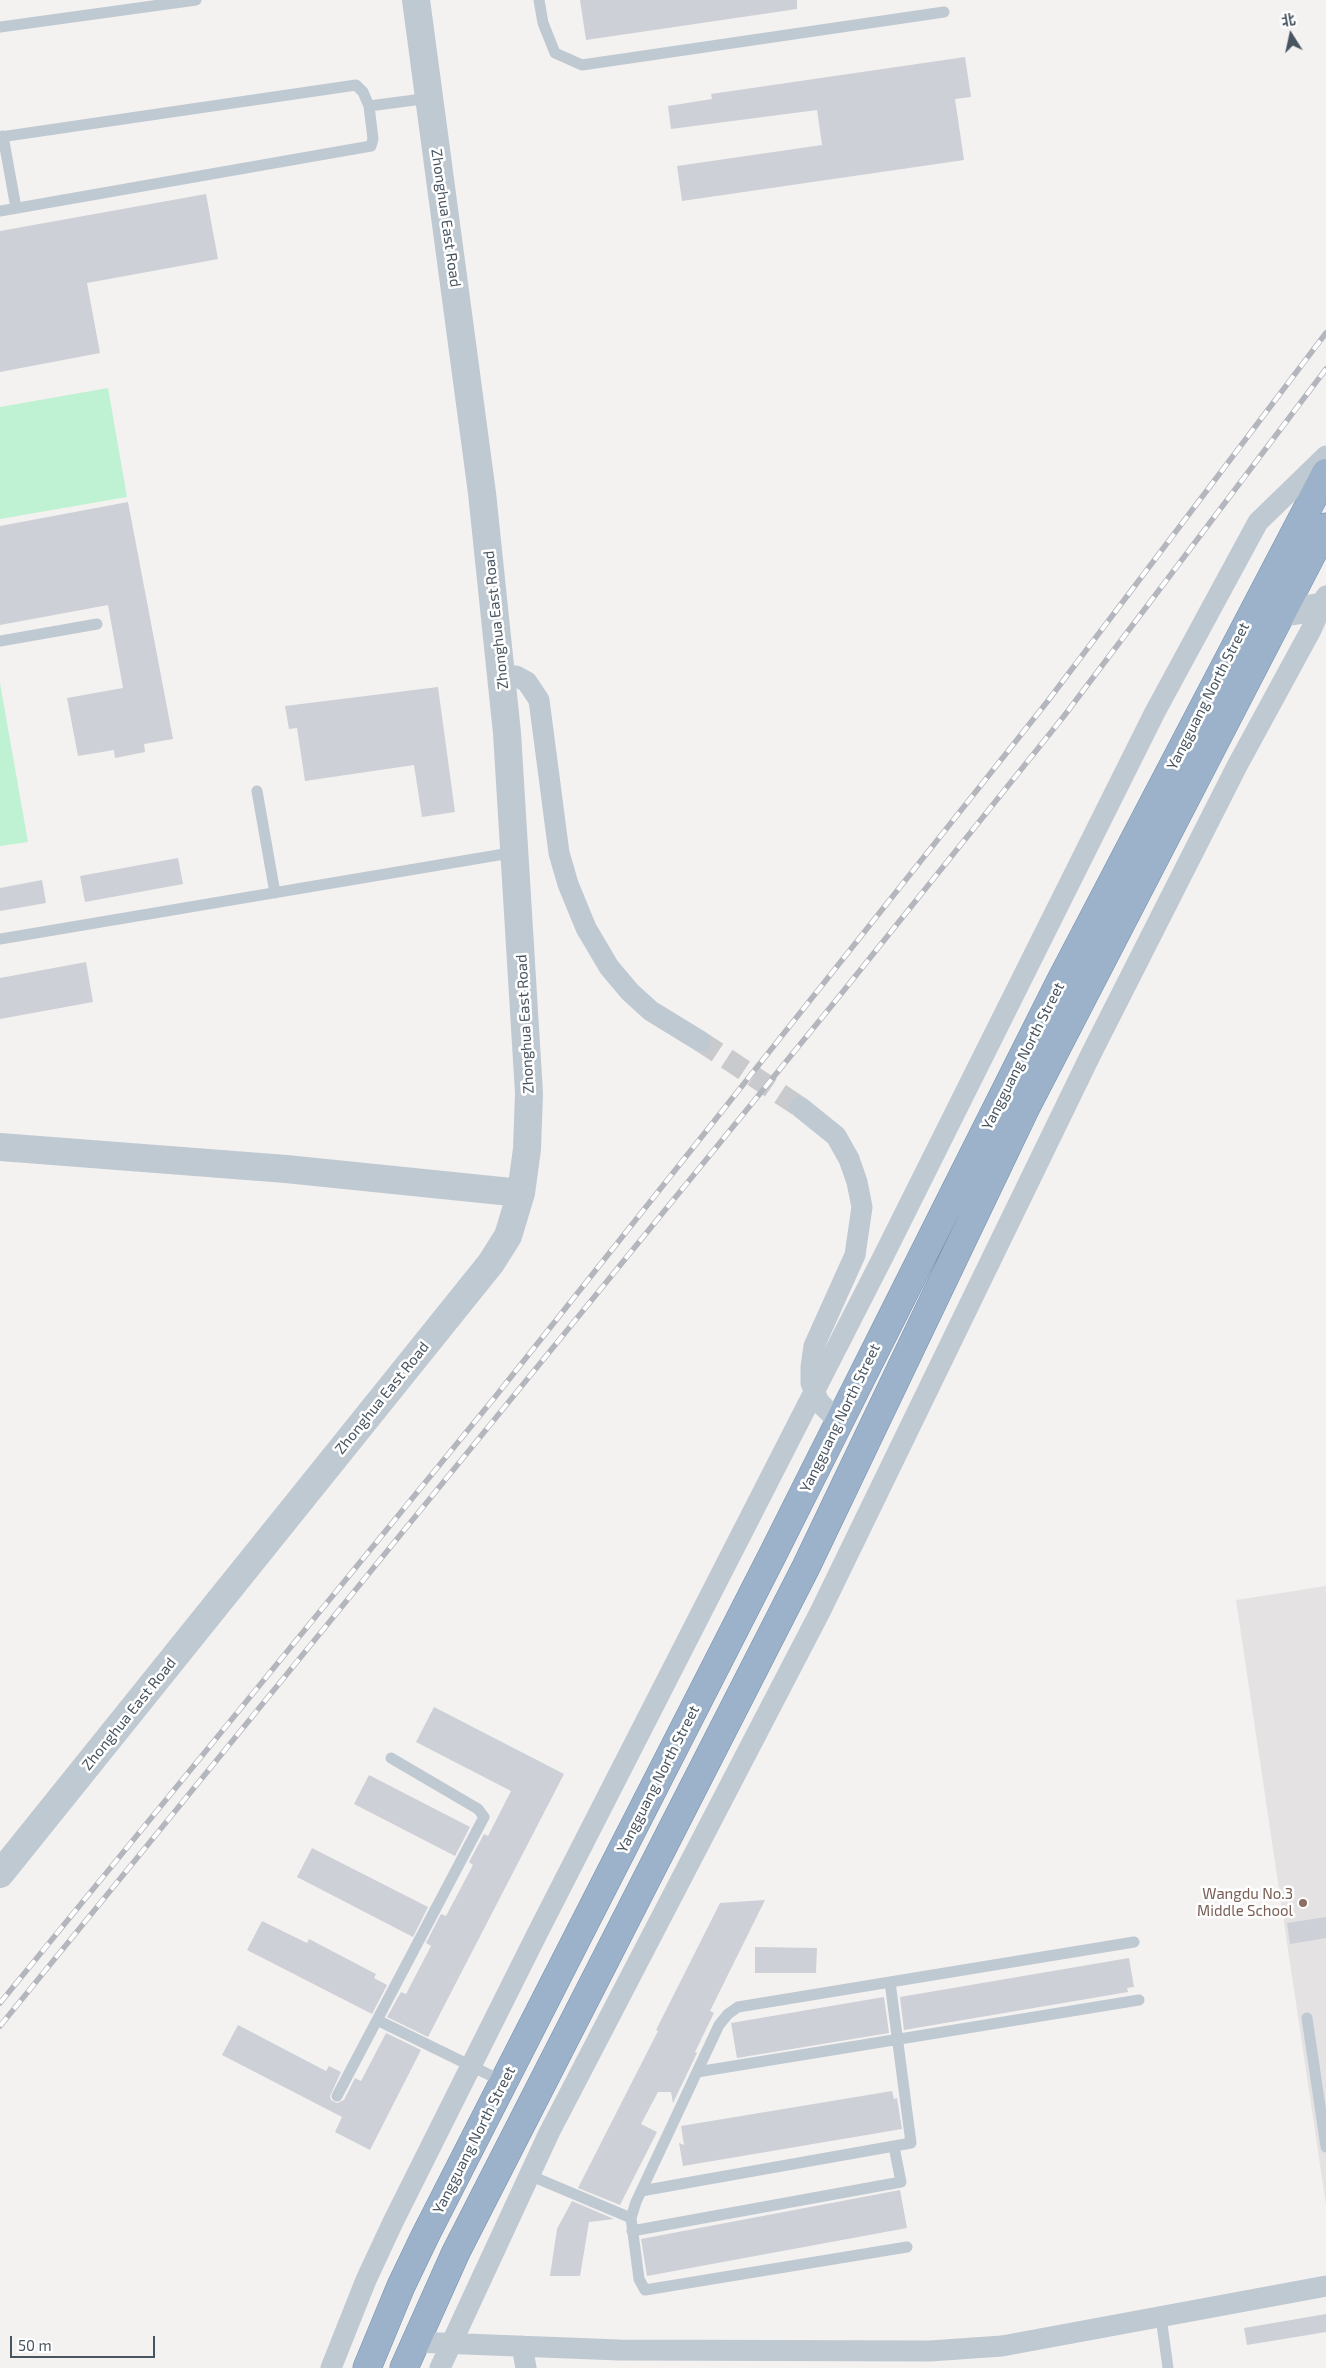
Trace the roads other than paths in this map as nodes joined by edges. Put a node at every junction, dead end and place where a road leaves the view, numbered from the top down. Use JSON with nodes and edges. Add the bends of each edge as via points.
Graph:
{"nodes":[{"id":1,"x":196,"y":0,"type":"edge"},
{"id":2,"x":416,"y":0,"type":"edge"},
{"id":3,"x":539,"y":0,"type":"edge"},
{"id":4,"x":944,"y":12,"type":"dead end"},
{"id":5,"x":0,"y":27,"type":"edge"},
{"id":6,"x":430,"y":98,"type":"junction"},
{"id":7,"x":370,"y":106,"type":"junction"},
{"id":8,"x":2,"y":137,"type":"edge"},
{"id":9,"x":16,"y":208,"type":"junction"},
{"id":10,"x":0,"y":211,"type":"edge"},
{"id":11,"x":1326,"y":456,"type":"edge"},
{"id":12,"x":1326,"y":473,"type":"edge"},
{"id":13,"x":1326,"y":527,"type":"edge"},
{"id":14,"x":1324,"y":603,"type":"edge"},
{"id":15,"x":1280,"y":613,"type":"junction"},
{"id":16,"x":97,"y":624,"type":"dead end"},
{"id":17,"x":0,"y":641,"type":"edge"},
{"id":18,"x":502,"y":675,"type":"junction"},
{"id":19,"x":257,"y":791,"type":"dead end"},
{"id":20,"x":516,"y":852,"type":"junction"},
{"id":21,"x":274,"y":893,"type":"junction"},
{"id":22,"x":0,"y":939,"type":"edge"},
{"id":23,"x":700,"y":1041,"type":"tunnel mouth"},
{"id":24,"x":800,"y":1107,"type":"tunnel mouth"},
{"id":25,"x":0,"y":1148,"type":"edge"},
{"id":26,"x":521,"y":1193,"type":"junction"},
{"id":27,"x":815,"y":1391,"type":"junction"},
{"id":28,"x":838,"y":1421,"type":"junction"},
{"id":29,"x":390,"y":1758,"type":"dead end"},
{"id":30,"x":0,"y":1874,"type":"edge"},
{"id":31,"x":1134,"y":1942,"type":"dead end"},
{"id":32,"x":890,"y":1982,"type":"junction"},
{"id":33,"x":1139,"y":2000,"type":"dead end"},
{"id":34,"x":1307,"y":2018,"type":"dead end"},
{"id":35,"x":377,"y":2020,"type":"junction"},
{"id":36,"x":898,"y":2039,"type":"junction"},
{"id":37,"x":472,"y":2066,"type":"junction"},
{"id":38,"x":697,"y":2072,"type":"junction"},
{"id":39,"x":1321,"y":2074,"type":"edge"},
{"id":40,"x":504,"y":2082,"type":"junction"},
{"id":41,"x":337,"y":2096,"type":"dead end"},
{"id":42,"x":894,"y":2146,"type":"junction"},
{"id":43,"x":1326,"y":2147,"type":"edge"},
{"id":44,"x":529,"y":2175,"type":"junction"},
{"id":45,"x":640,"y":2191,"type":"junction"},
{"id":46,"x":630,"y":2218,"type":"junction"},
{"id":47,"x":632,"y":2231,"type":"junction"},
{"id":48,"x":907,"y":2247,"type":"dead end"},
{"id":49,"x":1326,"y":2286,"type":"edge"},
{"id":50,"x":1161,"y":2316,"type":"junction"},
{"id":51,"x":414,"y":2342,"type":"junction"},
{"id":52,"x":453,"y":2343,"type":"junction"},
{"id":53,"x":522,"y":2346,"type":"junction"},
{"id":54,"x":331,"y":2368,"type":"edge"},
{"id":55,"x":367,"y":2368,"type":"edge"},
{"id":56,"x":404,"y":2368,"type":"edge"},
{"id":57,"x":440,"y":2368,"type":"edge"},
{"id":58,"x":526,"y":2368,"type":"edge"},
{"id":59,"x":1168,"y":2368,"type":"edge"}],
"edges":[{"from":1,"to":5,"type":"lane"},
{"from":2,"to":6,"type":"street","name":"Zhonghua East Road"},
{"from":3,"to":4,"type":"lane","via":[[543,23],[555,52],[582,65]]},
{"from":6,"to":7,"type":"lane"},
{"from":6,"to":18,"type":"street","name":"Zhonghua East Road","via":[[482,493]]},
{"from":7,"to":8,"type":"lane","via":[[356,85]]},
{"from":7,"to":9,"type":"lane","via":[[371,146]]},
{"from":8,"to":9,"type":"lane"},
{"from":9,"to":10,"type":"lane"},
{"from":11,"to":27,"type":"street","via":[[1253,530],[1155,712]]},
{"from":12,"to":28,"type":"highway","name":"Yangguang North Street","via":[[1069,964]]},
{"from":13,"to":15,"type":"highway","name":"Yangguang North Street"},
{"from":14,"to":15,"type":"street"},
{"from":14,"to":44,"type":"street","via":[[1091,1054],[820,1612]]},
{"from":15,"to":51,"type":"highway","name":"Yangguang North Street","via":[[1026,1107],[806,1567],[465,2234]]},
{"from":16,"to":17,"type":"lane"},
{"from":18,"to":20,"type":"street","name":"Zhonghua East Road"},
{"from":18,"to":23,"type":"street","via":[[516,676],[527,682],[539,700],[559,854],[586,928],[609,967],[630,992],[651,1011]]},
{"from":19,"to":21,"type":"lane"},
{"from":20,"to":21,"type":"lane"},
{"from":20,"to":26,"type":"street","name":"Zhonghua East Road","via":[[529,1094]]},
{"from":21,"to":22,"type":"lane"},
{"from":24,"to":27,"type":"street","via":[[836,1136],[852,1166],[862,1207],[855,1255],[814,1346],[811,1383]]},
{"from":25,"to":26,"type":"street","via":[[276,1168]]},
{"from":26,"to":30,"type":"street","name":"Zhonghua East Road","via":[[508,1236],[491,1263]]},
{"from":27,"to":28,"type":"street","via":[[819,1402]]},
{"from":27,"to":37,"type":"street"},
{"from":28,"to":40,"type":"highway","name":"Yangguang North Street"},
{"from":29,"to":35,"type":"lane","via":[[478,1809],[484,1817]]},
{"from":31,"to":32,"type":"lane"},
{"from":32,"to":36,"type":"lane"},
{"from":32,"to":38,"type":"lane","via":[[738,2007],[719,2025]]},
{"from":33,"to":36,"type":"lane"},
{"from":34,"to":39,"type":"lane"},
{"from":35,"to":37,"type":"lane"},
{"from":35,"to":41,"type":"lane"},
{"from":36,"to":38,"type":"lane"},
{"from":36,"to":42,"type":"lane","via":[[912,2143]]},
{"from":37,"to":40,"type":"lane"},
{"from":37,"to":54,"type":"street","via":[[366,2280]]},
{"from":38,"to":45,"type":"lane"},
{"from":39,"to":43,"type":"lane"},
{"from":40,"to":55,"type":"highway","name":"Yangguang North Street","via":[[425,2236]]},
{"from":42,"to":45,"type":"lane"},
{"from":42,"to":47,"type":"lane","via":[[900,2182]]},
{"from":44,"to":46,"type":"lane"},
{"from":44,"to":52,"type":"street"},
{"from":45,"to":46,"type":"lane"},
{"from":46,"to":47,"type":"lane"},
{"from":47,"to":48,"type":"lane","via":[[639,2279],[645,2290]]},
{"from":49,"to":50,"type":"street"},
{"from":50,"to":53,"type":"street","via":[[1002,2346],[930,2351],[619,2350]]},
{"from":50,"to":59,"type":"lane"},
{"from":51,"to":52,"type":"street"},
{"from":51,"to":56,"type":"highway","name":"Yangguang North Street"},
{"from":52,"to":53,"type":"street"},
{"from":52,"to":57,"type":"street"},
{"from":53,"to":58,"type":"street"}]}
